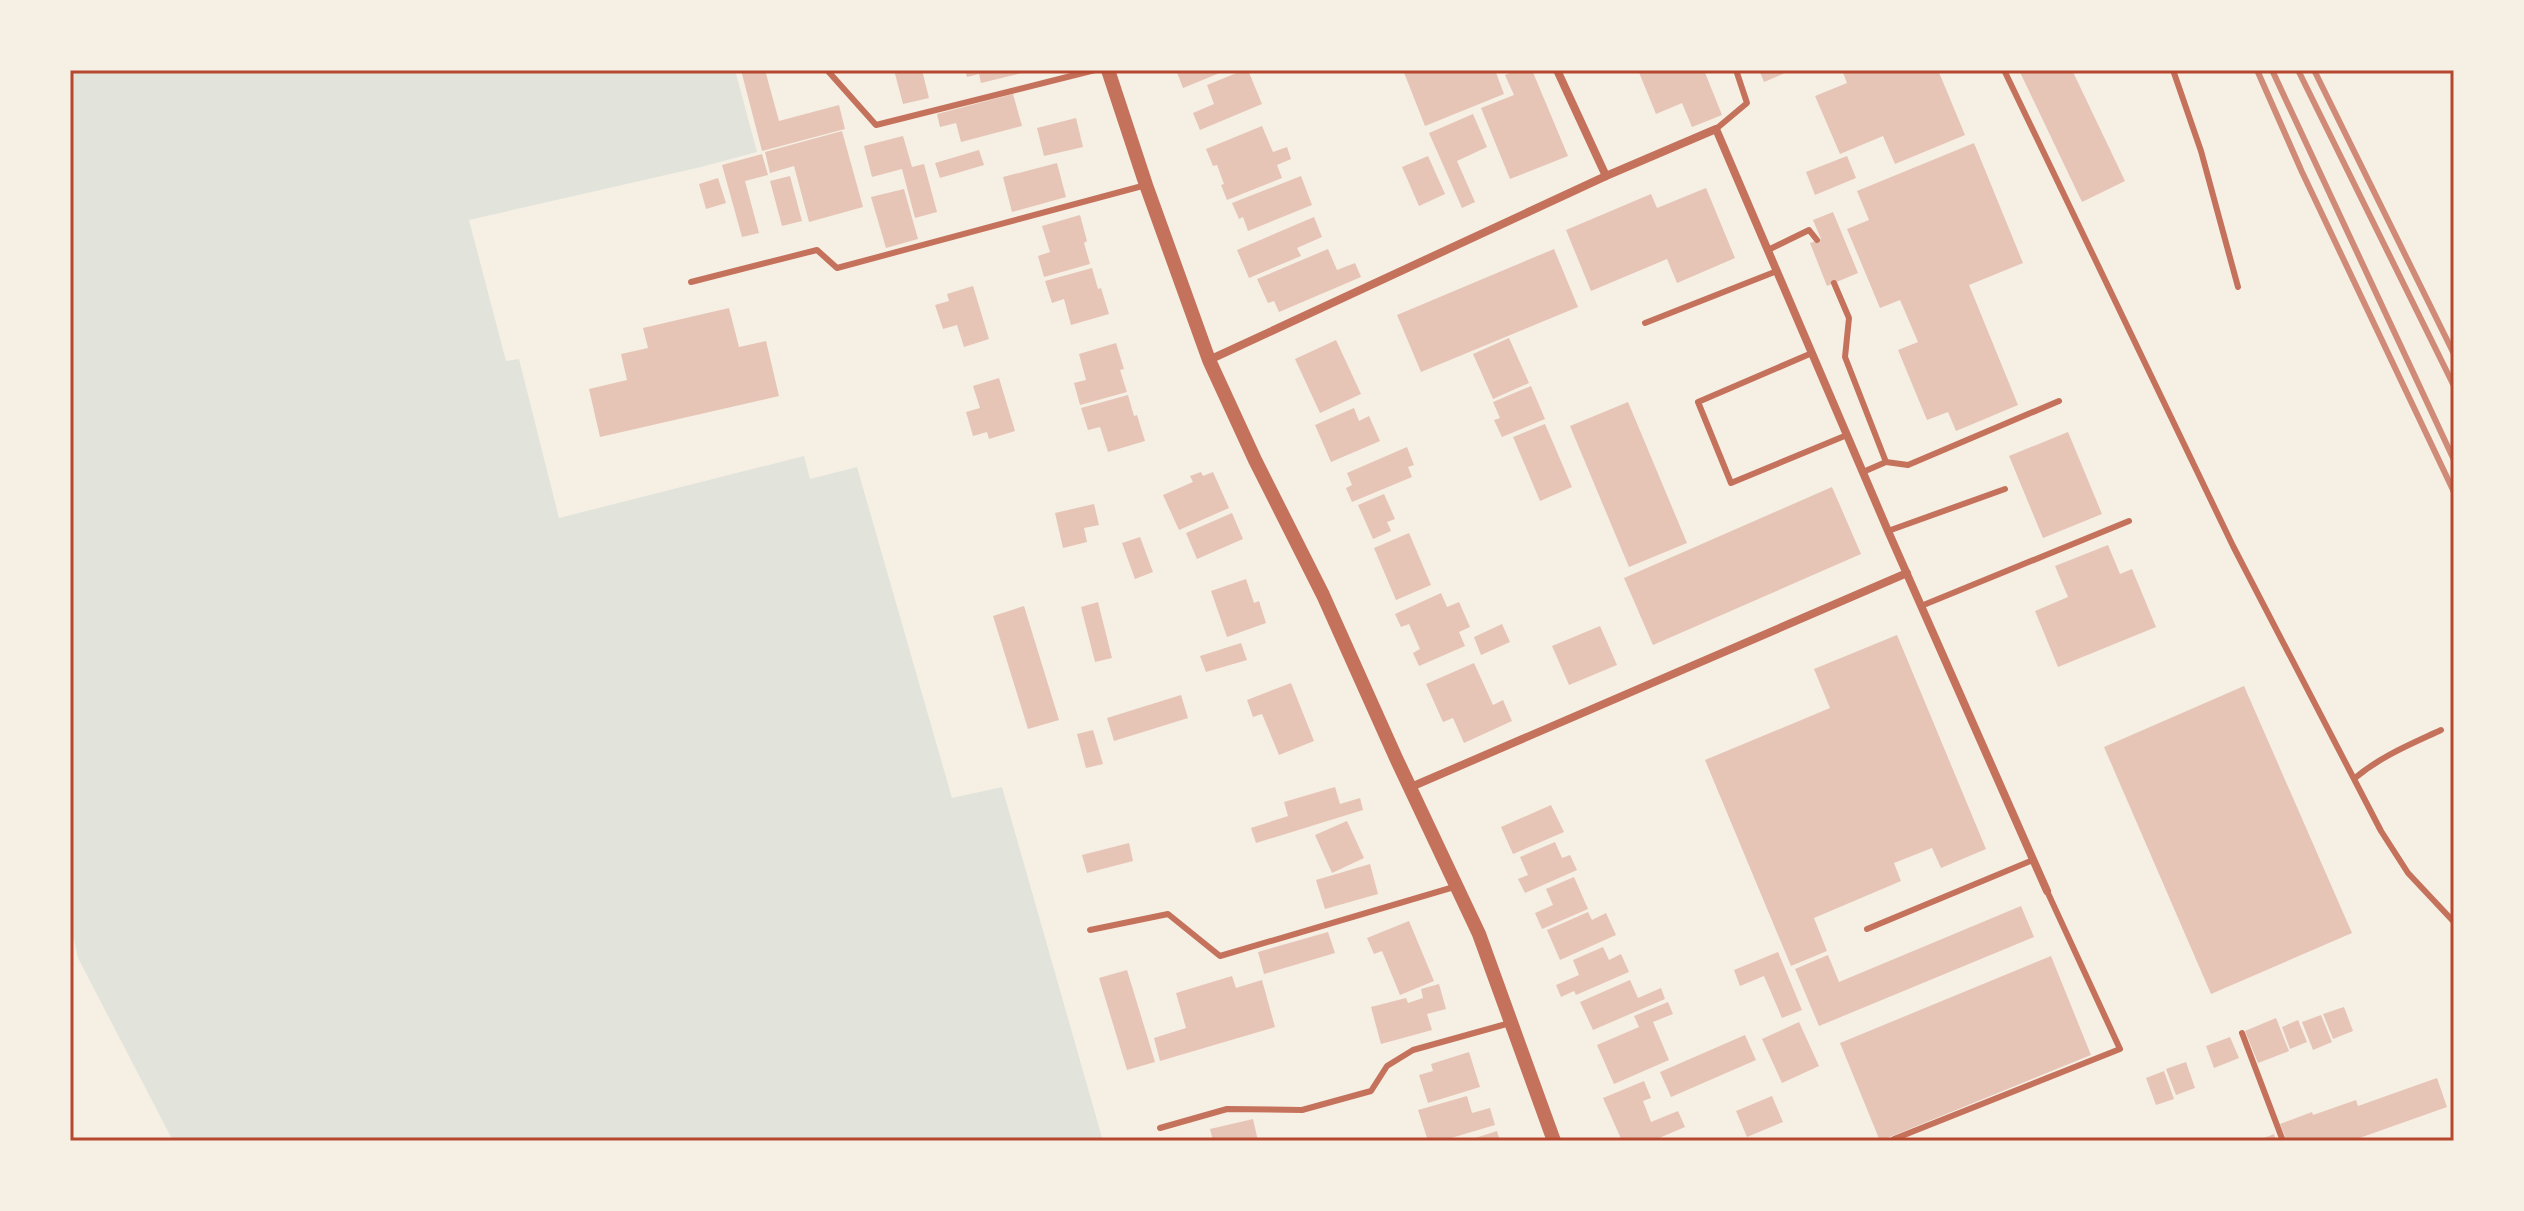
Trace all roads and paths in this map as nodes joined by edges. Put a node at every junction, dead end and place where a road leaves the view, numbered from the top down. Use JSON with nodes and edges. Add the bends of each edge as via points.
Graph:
{"nodes":[{"id":1,"x":827,"y":70,"type":"edge"},
{"id":2,"x":1095,"y":70,"type":"edge"},
{"id":3,"x":1108,"y":70,"type":"edge"},
{"id":4,"x":1557,"y":70,"type":"edge"},
{"id":5,"x":1736,"y":70,"type":"edge"},
{"id":6,"x":2004,"y":70,"type":"edge"},
{"id":7,"x":2173,"y":70,"type":"edge"},
{"id":8,"x":1716,"y":129,"type":"junction"},
{"id":9,"x":1606,"y":176,"type":"junction"},
{"id":10,"x":1146,"y":185,"type":"junction"},
{"id":11,"x":1817,"y":240,"type":"dead end"},
{"id":12,"x":1768,"y":250,"type":"junction"},
{"id":13,"x":1777,"y":271,"type":"junction"},
{"id":14,"x":691,"y":282,"type":"dead end"},
{"id":15,"x":1834,"y":283,"type":"dead end"},
{"id":16,"x":2238,"y":287,"type":"dead end"},
{"id":17,"x":1645,"y":323,"type":"dead end"},
{"id":18,"x":1812,"y":353,"type":"junction"},
{"id":19,"x":1209,"y":360,"type":"junction"},
{"id":20,"x":2059,"y":401,"type":"dead end"},
{"id":21,"x":1847,"y":435,"type":"junction"},
{"id":22,"x":1886,"y":462,"type":"junction"},
{"id":23,"x":1863,"y":472,"type":"junction"},
{"id":24,"x":2005,"y":489,"type":"dead end"},
{"id":25,"x":2129,"y":521,"type":"dead end"},
{"id":26,"x":1888,"y":531,"type":"junction"},
{"id":27,"x":1907,"y":573,"type":"junction"},
{"id":28,"x":1921,"y":606,"type":"junction"},
{"id":29,"x":2441,"y":730,"type":"dead end"},
{"id":30,"x":2355,"y":778,"type":"junction"},
{"id":31,"x":1411,"y":787,"type":"junction"},
{"id":32,"x":2033,"y":860,"type":"junction"},
{"id":33,"x":1458,"y":886,"type":"junction"},
{"id":34,"x":2047,"y":891,"type":"joint"},
{"id":35,"x":2454,"y":922,"type":"edge"},
{"id":36,"x":1867,"y":929,"type":"dead end"},
{"id":37,"x":1090,"y":930,"type":"dead end"},
{"id":38,"x":1513,"y":1022,"type":"junction"},
{"id":39,"x":2242,"y":1033,"type":"dead end"},
{"id":40,"x":1160,"y":1128,"type":"dead end"},
{"id":41,"x":1894,"y":1139,"type":"edge"},
{"id":42,"x":1554,"y":1141,"type":"edge"},
{"id":43,"x":2283,"y":1141,"type":"edge"}],
"edges":[{"from":1,"to":2,"type":"lane","via":[[876,125]]},
{"from":3,"to":10,"type":"street"},
{"from":4,"to":9,"type":"street"},
{"from":5,"to":8,"type":"lane","via":[[1747,103]]},
{"from":6,"to":30,"type":"lane","via":[[2233,546]]},
{"from":7,"to":16,"type":"lane"},
{"from":8,"to":9,"type":"street"},
{"from":8,"to":12,"type":"street"},
{"from":9,"to":19,"type":"street"},
{"from":10,"to":14,"type":"lane","via":[[837,268],[817,250]]},
{"from":10,"to":19,"type":"street"},
{"from":11,"to":12,"type":"lane","via":[[1809,230]]},
{"from":12,"to":13,"type":"street"},
{"from":13,"to":17,"type":"lane"},
{"from":13,"to":18,"type":"street"},
{"from":15,"to":22,"type":"lane","via":[[1849,318],[1845,357]]},
{"from":18,"to":21,"type":"street"},
{"from":18,"to":21,"type":"lane","via":[[1698,402],[1731,483]]},
{"from":19,"to":31,"type":"street"},
{"from":20,"to":22,"type":"lane","via":[[1908,465]]},
{"from":21,"to":23,"type":"street"},
{"from":22,"to":23,"type":"lane"},
{"from":23,"to":26,"type":"street"},
{"from":24,"to":26,"type":"lane"},
{"from":25,"to":28,"type":"lane"},
{"from":26,"to":27,"type":"street"},
{"from":27,"to":28,"type":"street"},
{"from":27,"to":31,"type":"street"},
{"from":28,"to":32,"type":"street"},
{"from":29,"to":30,"type":"lane","via":[[2396,750]]},
{"from":30,"to":35,"type":"lane","via":[[2395,854]]},
{"from":31,"to":33,"type":"street"},
{"from":32,"to":34,"type":"street"},
{"from":32,"to":36,"type":"lane"},
{"from":33,"to":37,"type":"lane","via":[[1220,956],[1168,914]]},
{"from":33,"to":38,"type":"street"},
{"from":34,"to":41,"type":"lane","via":[[2120,1049]]},
{"from":38,"to":40,"type":"lane","via":[[1413,1050],[1387,1066],[1371,1091],[1302,1110],[1227,1109]]},
{"from":38,"to":42,"type":"street"},
{"from":39,"to":43,"type":"lane"}]}
